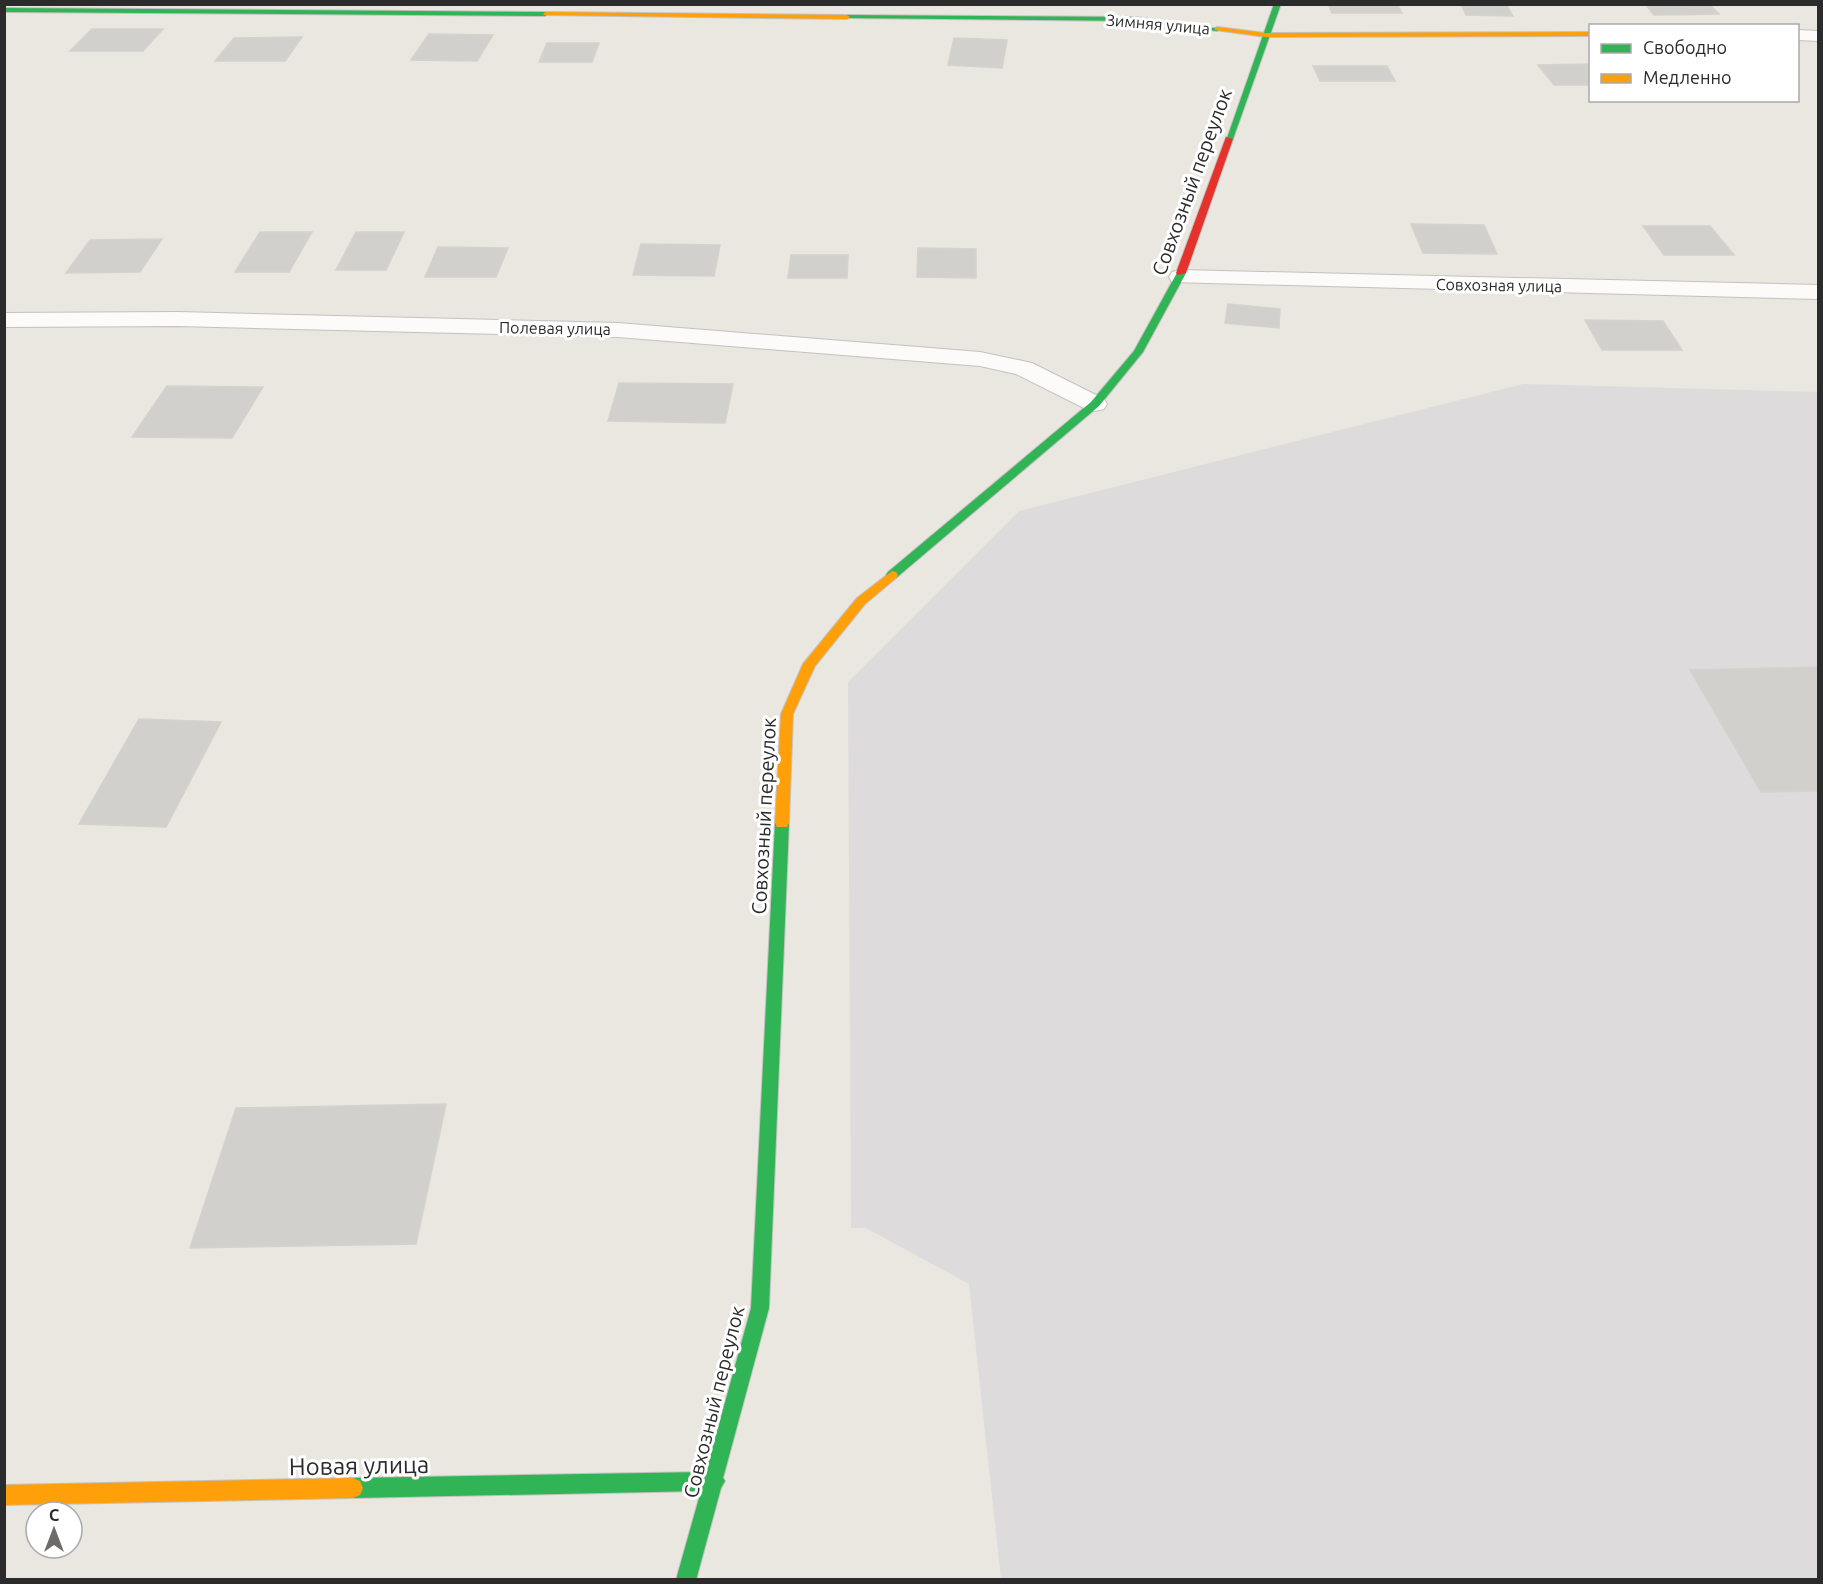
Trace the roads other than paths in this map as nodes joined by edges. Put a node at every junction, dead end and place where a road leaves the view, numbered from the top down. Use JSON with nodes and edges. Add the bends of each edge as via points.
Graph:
{"nodes":[{"id":1,"x":1278,"y":4,"type":"edge"},
{"id":2,"x":4,"y":10,"type":"edge"},
{"id":3,"x":1589,"y":34,"type":"edge"},
{"id":4,"x":1266,"y":35,"type":"junction"},
{"id":5,"x":1799,"y":35,"type":"edge"},
{"id":6,"x":1818,"y":36,"type":"edge"},
{"id":7,"x":1180,"y":277,"type":"junction"},
{"id":8,"x":1818,"y":292,"type":"edge"},
{"id":9,"x":4,"y":320,"type":"edge"},
{"id":10,"x":1095,"y":404,"type":"junction"},
{"id":11,"x":715,"y":1481,"type":"junction"},
{"id":12,"x":4,"y":1496,"type":"edge"},
{"id":13,"x":686,"y":1580,"type":"edge"}],
"edges":[{"from":1,"to":4,"type":"street","name":"Совхозный переулок"},
{"from":2,"to":4,"type":"street","name":"Зимняя улица","via":[[1135,19]]},
{"from":3,"to":4,"type":"street","name":"Зимняя улица"},
{"from":4,"to":7,"type":"street","name":"Совхозный переулок"},
{"from":5,"to":6,"type":"street"},
{"from":7,"to":8,"type":"street","name":"Совхозная улица"},
{"from":7,"to":10,"type":"street","name":"Совхозный переулок","via":[[1138,352]]},
{"from":9,"to":10,"type":"street","name":"Полевая улица","via":[[178,319],[618,330],[980,359],[1023,368]]},
{"from":10,"to":11,"type":"street","name":"Совхозный переулок","via":[[861,601],[809,664],[787,714],[760,1308]]},
{"from":11,"to":12,"type":"street","name":"Новая улица"},
{"from":11,"to":13,"type":"street","name":"Совхозный переулок"}]}
